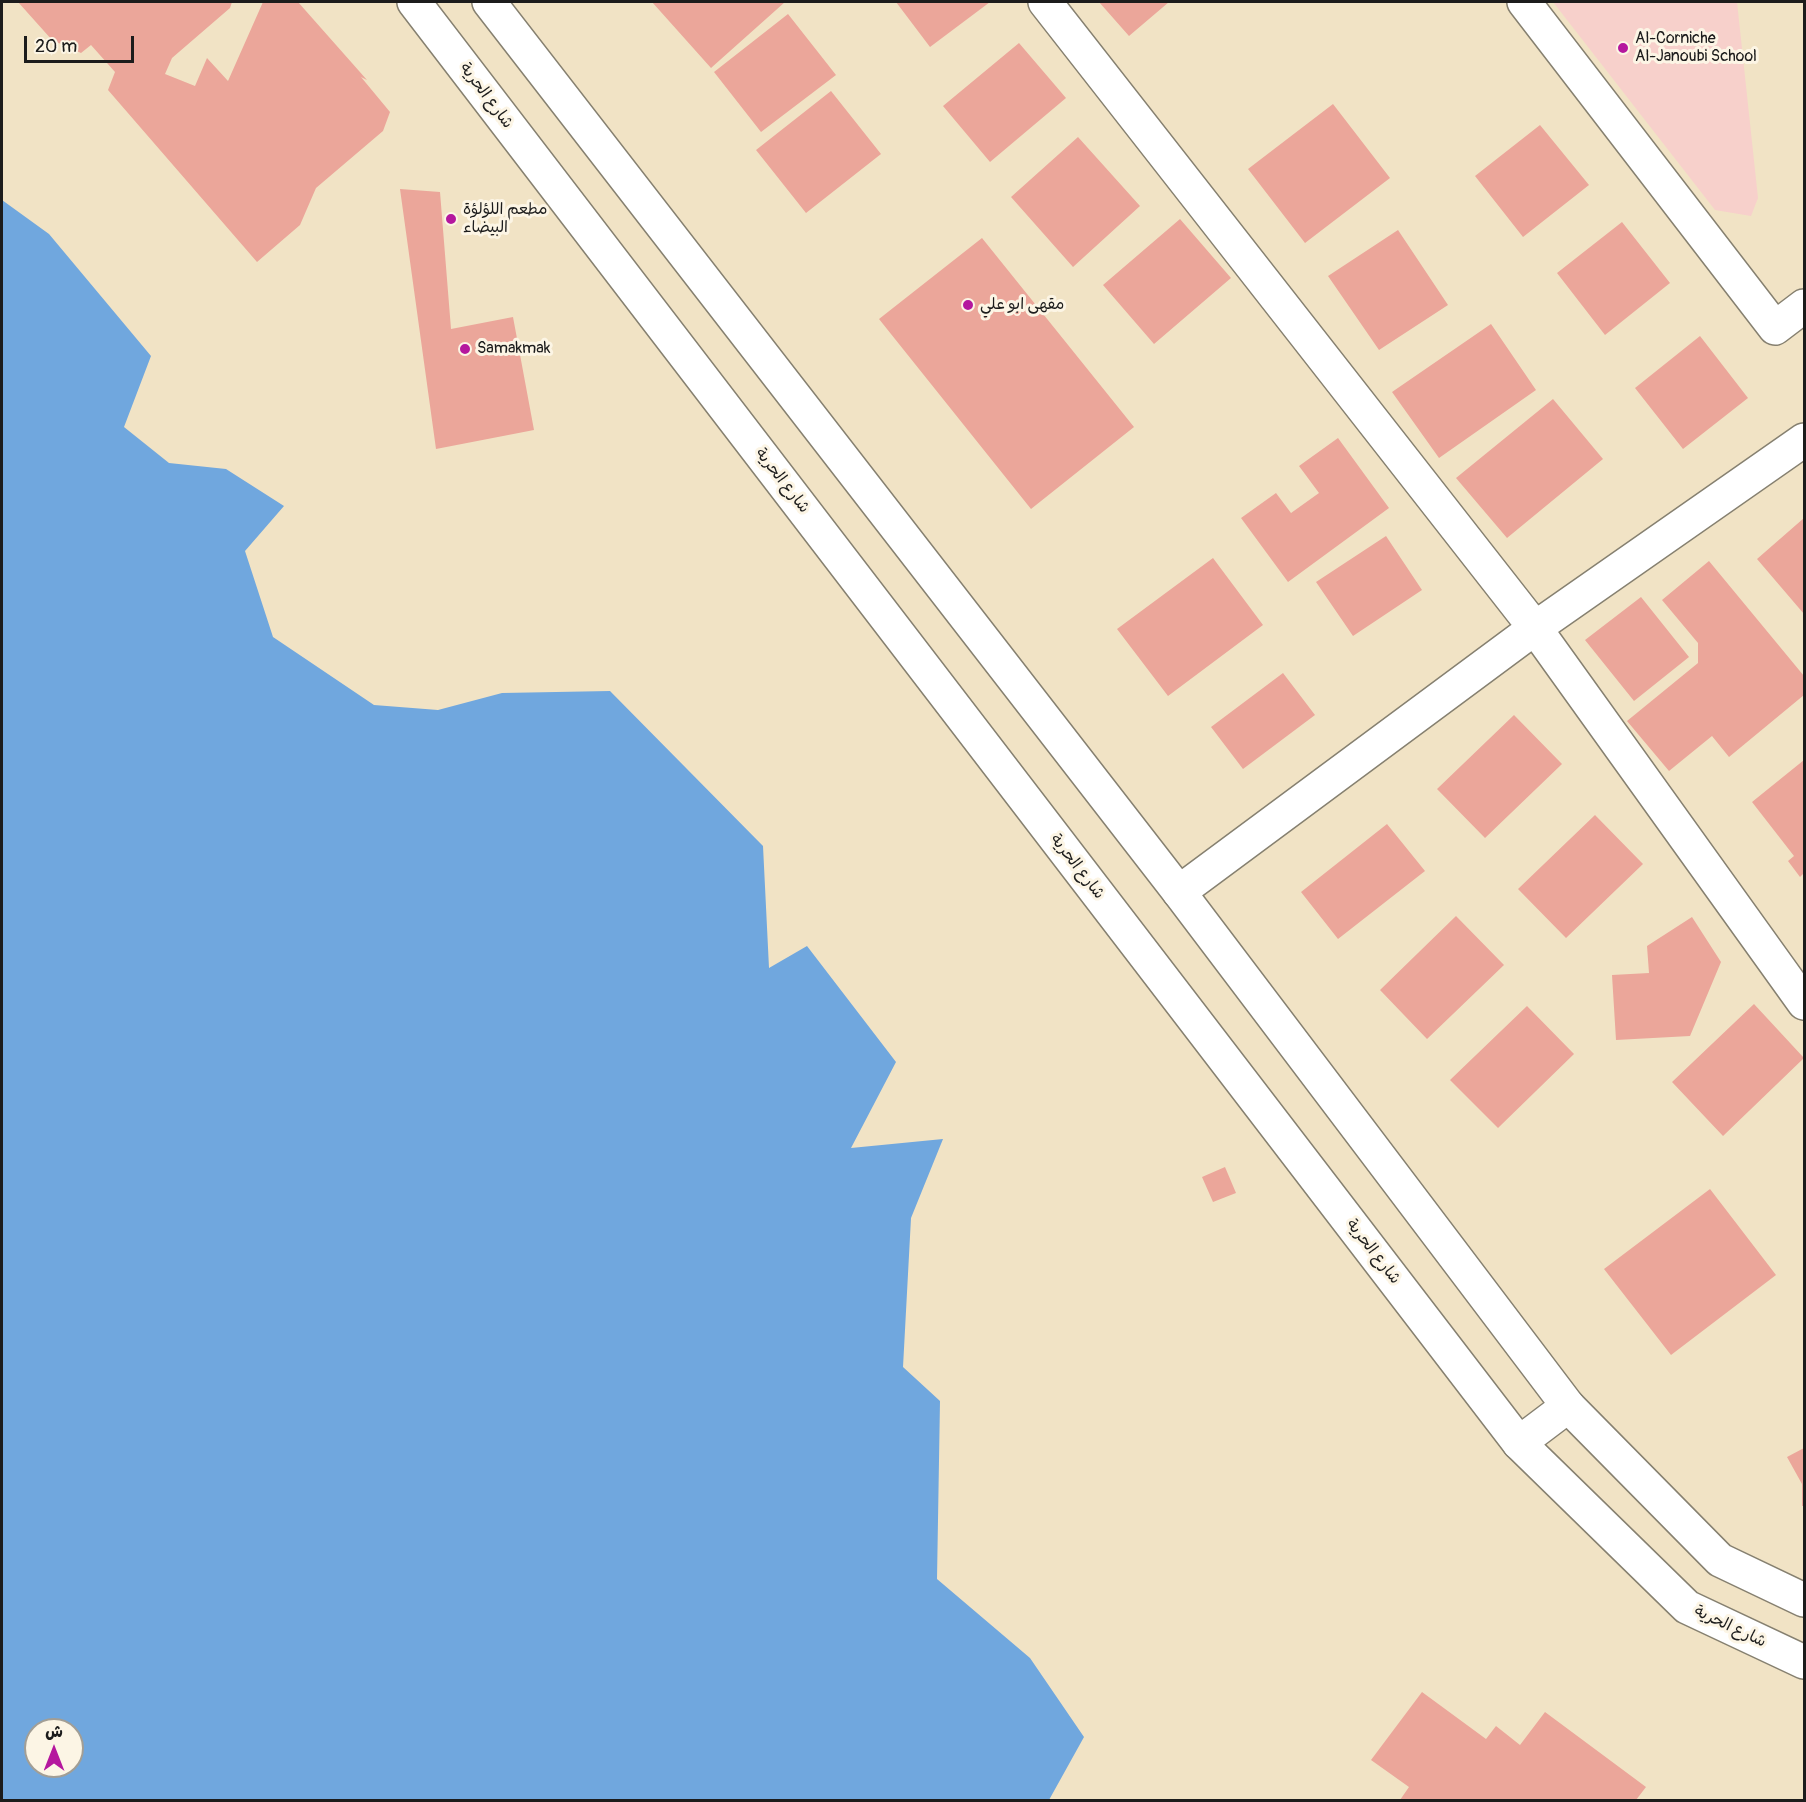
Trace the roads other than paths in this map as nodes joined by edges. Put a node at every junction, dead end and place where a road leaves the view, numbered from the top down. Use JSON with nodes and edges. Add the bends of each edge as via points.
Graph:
{"nodes":[{"id":1,"x":489,"y":2,"type":"edge"},
{"id":2,"x":1045,"y":2,"type":"edge"},
{"id":3,"x":1524,"y":2,"type":"edge"},
{"id":4,"x":422,"y":4,"type":"edge"},
{"id":5,"x":1804,"y":306,"type":"edge"},
{"id":6,"x":1804,"y":440,"type":"edge"},
{"id":7,"x":1535,"y":628,"type":"junction"},
{"id":8,"x":1179,"y":892,"type":"junction"},
{"id":9,"x":1804,"y":1003,"type":"edge"},
{"id":10,"x":1568,"y":1406,"type":"junction"},
{"id":11,"x":1520,"y":1443,"type":"junction"},
{"id":12,"x":1804,"y":1600,"type":"edge"},
{"id":13,"x":1804,"y":1662,"type":"edge"}],
"edges":[{"from":1,"to":8,"type":"street"},
{"from":2,"to":7,"type":"street"},
{"from":3,"to":5,"type":"street","via":[[1774,328]]},
{"from":4,"to":11,"type":"street","name":"شارع الحرية"},
{"from":6,"to":7,"type":"street"},
{"from":7,"to":8,"type":"street"},
{"from":7,"to":9,"type":"street"},
{"from":8,"to":10,"type":"street"},
{"from":10,"to":11,"type":"street"},
{"from":10,"to":12,"type":"street","via":[[1720,1560]]},
{"from":11,"to":13,"type":"street","name":"شارع الحرية","via":[[1687,1607]]}]}
